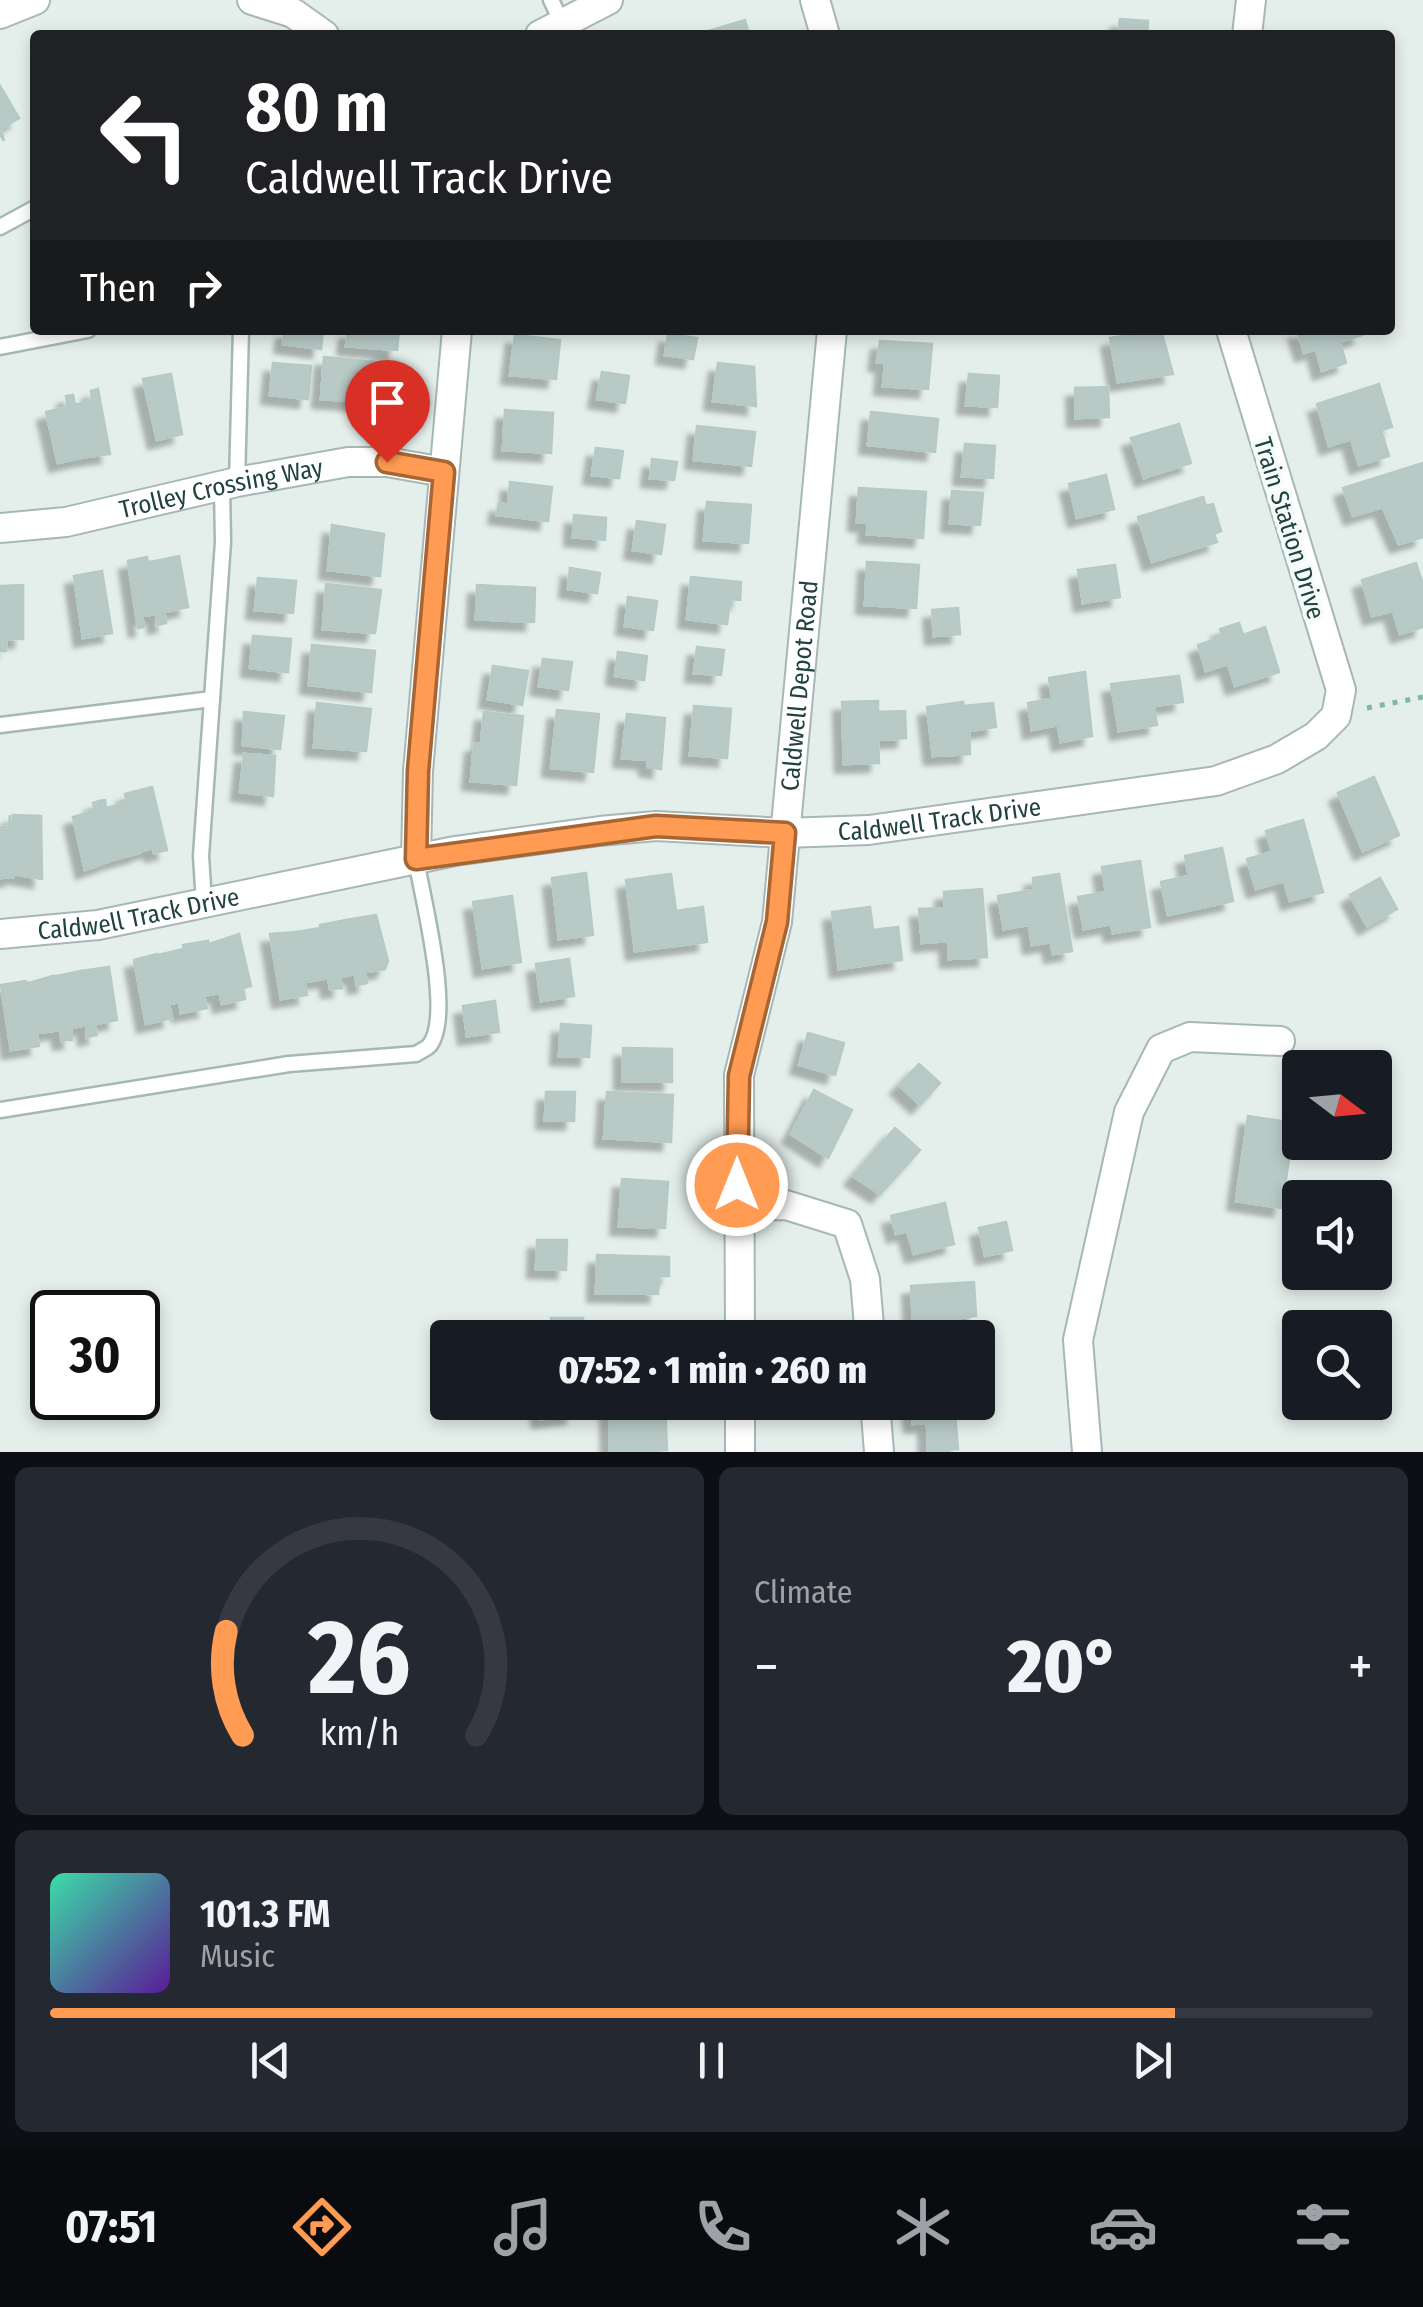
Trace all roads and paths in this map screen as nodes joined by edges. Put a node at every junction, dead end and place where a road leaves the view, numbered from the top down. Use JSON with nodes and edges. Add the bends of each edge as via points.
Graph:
{"nodes":[{"id":1,"x":34,"y":0,"type":"edge"},
{"id":2,"x":252,"y":0,"type":"edge"},
{"id":3,"x":608,"y":0,"type":"edge"},
{"id":4,"x":815,"y":0,"type":"edge"},
{"id":5,"x":1251,"y":0,"type":"edge"},
{"id":6,"x":294,"y":6,"type":"edge"},
{"id":7,"x":0,"y":14,"type":"edge"},
{"id":8,"x":551,"y":19,"type":"edge"},
{"id":9,"x":319,"y":30,"type":"edge"},
{"id":10,"x":824,"y":30,"type":"edge"},
{"id":11,"x":1248,"y":30,"type":"edge"},
{"id":12,"x":30,"y":211,"type":"edge"},
{"id":13,"x":0,"y":227,"type":"edge"},
{"id":14,"x":60,"y":335,"type":"edge"},
{"id":15,"x":242,"y":335,"type":"edge"},
{"id":16,"x":457,"y":335,"type":"edge"},
{"id":17,"x":832,"y":335,"type":"edge"},
{"id":18,"x":1233,"y":335,"type":"edge"},
{"id":19,"x":0,"y":346,"type":"edge"},
{"id":20,"x":444,"y":472,"type":"junction"},
{"id":21,"x":230,"y":484,"type":"junction"},
{"id":22,"x":0,"y":528,"type":"edge"},
{"id":23,"x":1423,"y":696,"type":"edge"},
{"id":24,"x":212,"y":699,"type":"junction"},
{"id":25,"x":1335,"y":715,"type":"junction"},
{"id":26,"x":0,"y":725,"type":"edge"},
{"id":27,"x":785,"y":833,"type":"junction"},
{"id":28,"x":416,"y":859,"type":"junction"},
{"id":29,"x":204,"y":903,"type":"junction"},
{"id":30,"x":0,"y":934,"type":"edge"},
{"id":31,"x":1280,"y":1041,"type":"dead end"},
{"id":32,"x":0,"y":1110,"type":"edge"},
{"id":33,"x":738,"y":1206,"type":"junction"},
{"id":34,"x":740,"y":1320,"type":"edge"},
{"id":35,"x":868,"y":1320,"type":"edge"},
{"id":36,"x":740,"y":1420,"type":"edge"},
{"id":37,"x":876,"y":1420,"type":"edge"},
{"id":38,"x":740,"y":1452,"type":"edge"},
{"id":39,"x":879,"y":1452,"type":"edge"},
{"id":40,"x":1087,"y":1452,"type":"edge"}],
"edges":[{"from":1,"to":7,"type":"street"},
{"from":2,"to":6,"type":"street"},
{"from":3,"to":8,"type":"street"},
{"from":4,"to":10,"type":"street"},
{"from":5,"to":11,"type":"street"},
{"from":6,"to":9,"type":"street"},
{"from":12,"to":13,"type":"lane"},
{"from":14,"to":19,"type":"lane"},
{"from":15,"to":21,"type":"lane"},
{"from":16,"to":20,"type":"street"},
{"from":17,"to":27,"type":"street","name":"Caldwell Depot Road"},
{"from":18,"to":25,"type":"street","name":"Train Station Drive","via":[[1340,690]]},
{"from":20,"to":21,"type":"street","name":"Trolley Crossing Way","via":[[348,462]]},
{"from":20,"to":28,"type":"street"},
{"from":21,"to":22,"type":"street","name":"Trolley Crossing Way","via":[[66,522]]},
{"from":21,"to":24,"type":"lane"},
{"from":23,"to":25,"type":"path"},
{"from":24,"to":26,"type":"lane"},
{"from":24,"to":29,"type":"lane"},
{"from":25,"to":27,"type":"street","name":"Caldwell Track Drive","via":[[1277,759],[1216,780],[869,830]]},
{"from":27,"to":28,"type":"street","name":"Caldwell Track Drive","via":[[656,826]]},
{"from":27,"to":33,"type":"street","name":"Caldwell Depot Road","via":[[777,922],[739,1076]]},
{"from":28,"to":29,"type":"street","name":"Caldwell Track Drive"},
{"from":28,"to":32,"type":"lane","via":[[439,996],[437,1029],[416,1054],[289,1064]]},
{"from":29,"to":30,"type":"street","name":"Caldwell Track Drive"},
{"from":31,"to":40,"type":"street","via":[[1190,1037],[1161,1049],[1129,1112],[1078,1340]]},
{"from":33,"to":34,"type":"street","name":"Caldwell Depot Road"},
{"from":33,"to":35,"type":"street","via":[[786,1205],[847,1224],[865,1278]]},
{"from":36,"to":38,"type":"street"},
{"from":37,"to":39,"type":"street"}]}
